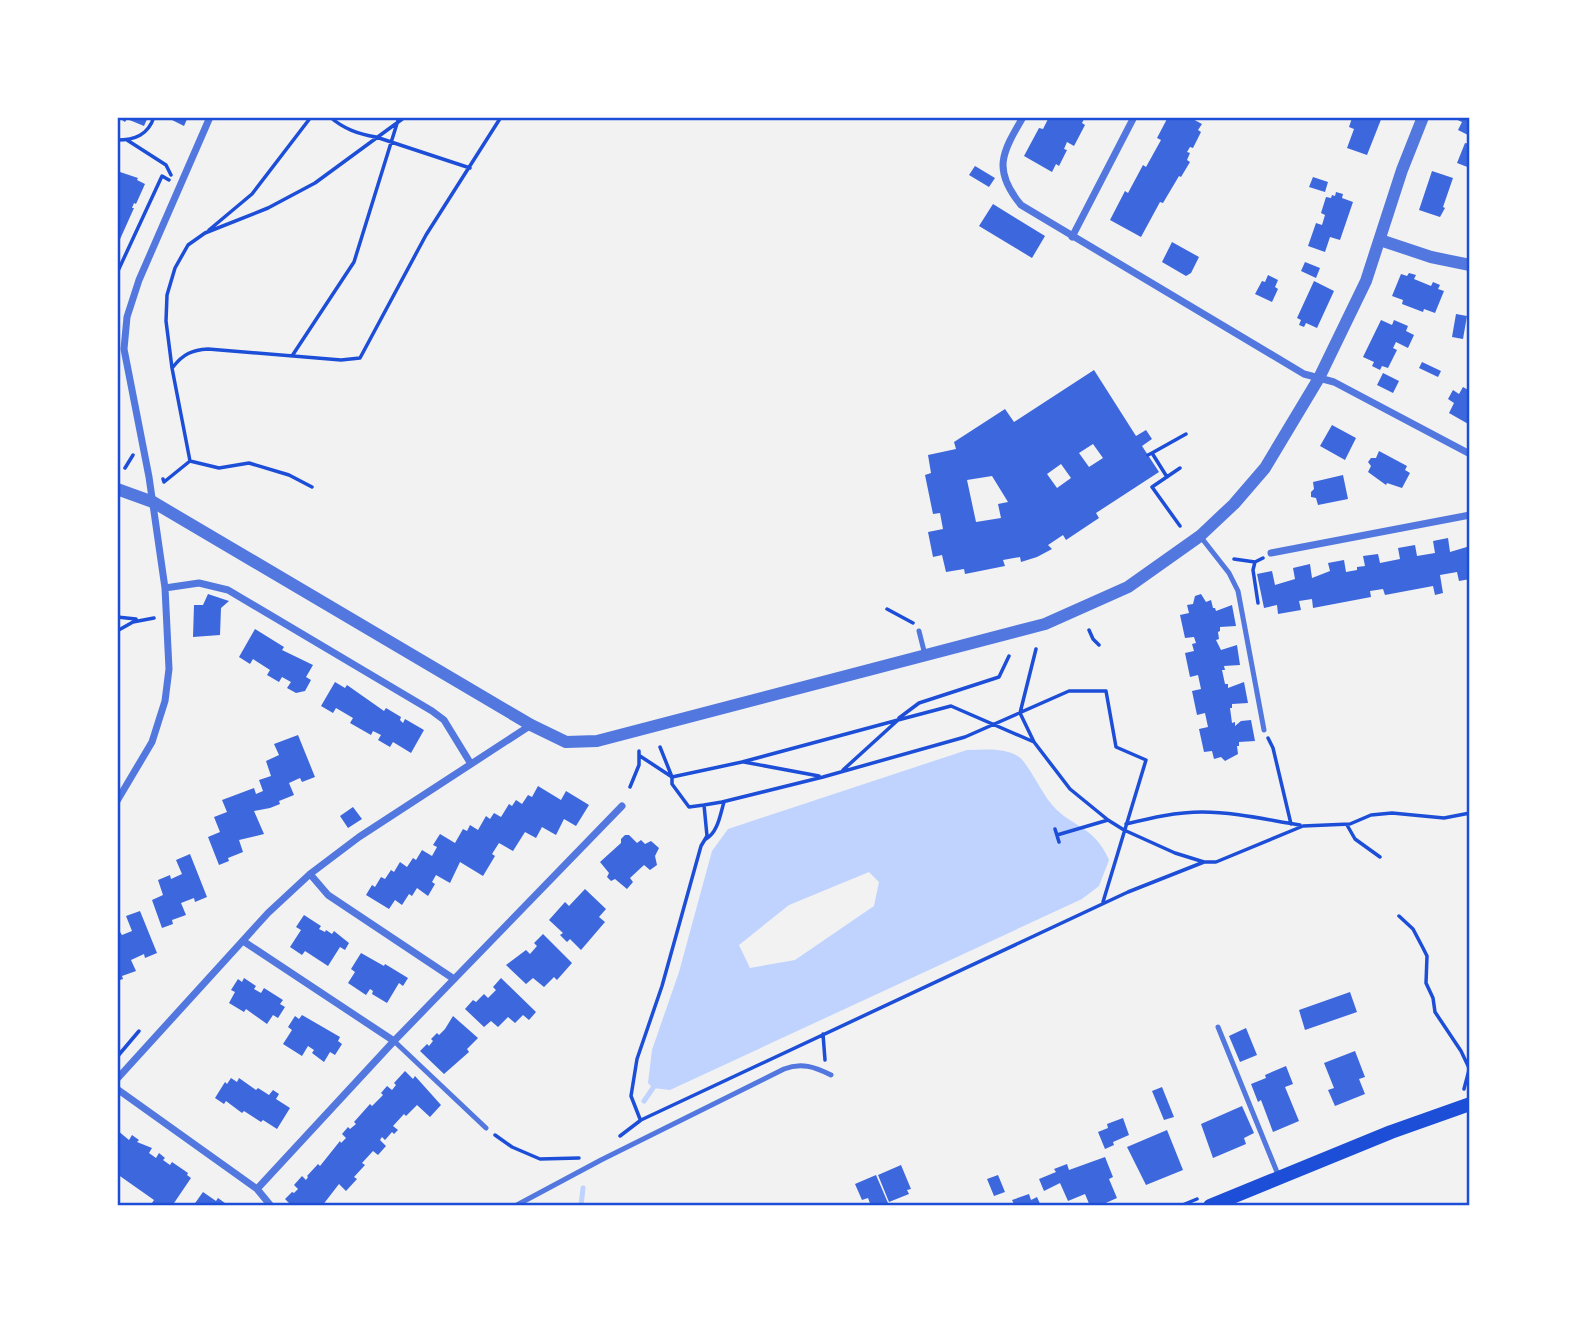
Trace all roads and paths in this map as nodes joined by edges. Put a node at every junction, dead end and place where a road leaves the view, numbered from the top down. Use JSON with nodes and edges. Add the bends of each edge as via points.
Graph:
{"nodes":[{"id":1,"x":154,"y":117,"type":"edge"},
{"id":2,"x":210,"y":117,"type":"edge"},
{"id":3,"x":311,"y":117,"type":"edge"},
{"id":4,"x":330,"y":117,"type":"edge"},
{"id":5,"x":405,"y":117,"type":"edge"},
{"id":6,"x":502,"y":117,"type":"edge"},
{"id":7,"x":1023,"y":117,"type":"edge"},
{"id":8,"x":1134,"y":117,"type":"edge"},
{"id":9,"x":1423,"y":117,"type":"edge"},
{"id":10,"x":398,"y":119,"type":"edge"},
{"id":11,"x":376,"y":137,"type":"junction"},
{"id":12,"x":117,"y":140,"type":"edge"},
{"id":13,"x":127,"y":140,"type":"junction"},
{"id":14,"x":390,"y":142,"type":"junction"},
{"id":15,"x":470,"y":168,"type":"junction"},
{"id":16,"x":205,"y":233,"type":"junction"},
{"id":17,"x":1072,"y":237,"type":"junction"},
{"id":18,"x":1380,"y":240,"type":"junction"},
{"id":19,"x":1470,"y":265,"type":"edge"},
{"id":20,"x":117,"y":273,"type":"edge"},
{"id":21,"x":292,"y":356,"type":"junction"},
{"id":22,"x":172,"y":368,"type":"junction"},
{"id":23,"x":1319,"y":378,"type":"junction"},
{"id":24,"x":1186,"y":434,"type":"dead end"},
{"id":25,"x":1470,"y":454,"type":"edge"},
{"id":26,"x":190,"y":461,"type":"junction"},
{"id":27,"x":1180,"y":468,"type":"dead end"},
{"id":28,"x":161,"y":470,"type":"dead end"},
{"id":29,"x":1167,"y":477,"type":"junction"},
{"id":30,"x":312,"y":487,"type":"dead end"},
{"id":31,"x":117,"y":489,"type":"edge"},
{"id":32,"x":153,"y":502,"type":"junction"},
{"id":33,"x":1470,"y":515,"type":"edge"},
{"id":34,"x":1180,"y":526,"type":"dead end"},
{"id":35,"x":1200,"y":536,"type":"junction"},
{"id":36,"x":1271,"y":553,"type":"joint"},
{"id":37,"x":1218,"y":560,"type":"junction"},
{"id":38,"x":1255,"y":562,"type":"junction"},
{"id":39,"x":165,"y":588,"type":"junction"},
{"id":40,"x":1258,"y":603,"type":"dead end"},
{"id":41,"x":887,"y":609,"type":"dead end"},
{"id":42,"x":168,"y":615,"type":"junction"},
{"id":43,"x":117,"y":617,"type":"edge"},
{"id":44,"x":142,"y":620,"type":"junction"},
{"id":45,"x":1089,"y":630,"type":"dead end"},
{"id":46,"x":117,"y":631,"type":"edge"},
{"id":47,"x":919,"y":631,"type":"joint"},
{"id":48,"x":1098,"y":645,"type":"dead end"},
{"id":49,"x":1036,"y":649,"type":"dead end"},
{"id":50,"x":1009,"y":656,"type":"dead end"},
{"id":51,"x":925,"y":657,"type":"junction"},
{"id":52,"x":1020,"y":713,"type":"junction"},
{"id":53,"x":898,"y":720,"type":"junction"},
{"id":54,"x":531,"y":725,"type":"junction"},
{"id":55,"x":995,"y":725,"type":"junction"},
{"id":56,"x":1264,"y":730,"type":"joint"},
{"id":57,"x":1034,"y":742,"type":"junction"},
{"id":58,"x":660,"y":747,"type":"dead end"},
{"id":59,"x":742,"y":762,"type":"junction"},
{"id":60,"x":471,"y":764,"type":"junction"},
{"id":61,"x":842,"y":771,"type":"junction"},
{"id":62,"x":672,"y":777,"type":"junction"},
{"id":63,"x":823,"y":777,"type":"junction"},
{"id":64,"x":630,"y":787,"type":"dead end"},
{"id":65,"x":117,"y":801,"type":"edge"},
{"id":66,"x":724,"y":802,"type":"junction"},
{"id":67,"x":704,"y":805,"type":"junction"},
{"id":68,"x":622,"y":806,"type":"dead end"},
{"id":69,"x":1470,"y":813,"type":"edge"},
{"id":70,"x":1108,"y":820,"type":"junction"},
{"id":71,"x":1126,"y":824,"type":"junction"},
{"id":72,"x":1291,"y":824,"type":"junction"},
{"id":73,"x":1347,"y":825,"type":"junction"},
{"id":74,"x":1303,"y":826,"type":"junction"},
{"id":75,"x":1055,"y":829,"type":"dead end"},
{"id":76,"x":1124,"y":830,"type":"junction"},
{"id":77,"x":1057,"y":835,"type":"junction"},
{"id":78,"x":704,"y":841,"type":"junction"},
{"id":79,"x":1059,"y":842,"type":"dead end"},
{"id":80,"x":1380,"y":857,"type":"dead end"},
{"id":81,"x":1203,"y":862,"type":"junction"},
{"id":82,"x":310,"y":874,"type":"junction"},
{"id":83,"x":1103,"y":903,"type":"junction"},
{"id":84,"x":1399,"y":916,"type":"dead end"},
{"id":85,"x":243,"y":941,"type":"junction"},
{"id":86,"x":454,"y":979,"type":"junction"},
{"id":87,"x":1218,"y":1027,"type":"dead end"},
{"id":88,"x":139,"y":1031,"type":"dead end"},
{"id":89,"x":823,"y":1034,"type":"junction"},
{"id":90,"x":394,"y":1041,"type":"junction"},
{"id":91,"x":117,"y":1057,"type":"edge"},
{"id":92,"x":1469,"y":1069,"type":"edge"},
{"id":93,"x":830,"y":1074,"type":"joint"},
{"id":94,"x":117,"y":1079,"type":"edge"},
{"id":95,"x":117,"y":1089,"type":"edge"},
{"id":96,"x":1466,"y":1099,"type":"edge"},
{"id":97,"x":641,"y":1119,"type":"junction"},
{"id":98,"x":486,"y":1128,"type":"joint"},
{"id":99,"x":618,"y":1139,"type":"dead end"},
{"id":100,"x":593,"y":1164,"type":"junction"},
{"id":101,"x":1279,"y":1177,"type":"junction"},
{"id":102,"x":257,"y":1189,"type":"junction"},
{"id":103,"x":271,"y":1206,"type":"edge"},
{"id":104,"x":515,"y":1206,"type":"edge"},
{"id":105,"x":1210,"y":1206,"type":"edge"}],
"edges":[{"from":1,"to":13,"type":"path","via":[[142,135]]},
{"from":2,"to":32,"type":"street","via":[[127,317],[125,358]]},
{"from":3,"to":16,"type":"path","via":[[252,194]]},
{"from":4,"to":11,"type":"path","via":[[351,131]]},
{"from":5,"to":10,"type":"path"},
{"from":6,"to":15,"type":"path"},
{"from":7,"to":17,"type":"street","via":[[1004,154],[1007,188],[1021,205]]},
{"from":8,"to":17,"type":"street"},
{"from":9,"to":18,"type":"street"},
{"from":10,"to":11,"type":"path"},
{"from":10,"to":14,"type":"path"},
{"from":11,"to":14,"type":"path"},
{"from":11,"to":16,"type":"path","via":[[315,183]]},
{"from":12,"to":13,"type":"path"},
{"from":13,"to":20,"type":"path","via":[[166,164],[170,177],[162,176]]},
{"from":14,"to":15,"type":"path"},
{"from":14,"to":21,"type":"path","via":[[354,262]]},
{"from":15,"to":21,"type":"path","via":[[426,235],[360,358]]},
{"from":16,"to":22,"type":"path","via":[[188,245],[167,295]]},
{"from":17,"to":23,"type":"street","via":[[1304,374]]},
{"from":18,"to":19,"type":"street"},
{"from":18,"to":23,"type":"street","via":[[1362,291]]},
{"from":21,"to":22,"type":"path","via":[[193,350]]},
{"from":22,"to":26,"type":"path"},
{"from":23,"to":25,"type":"street"},
{"from":23,"to":35,"type":"street","via":[[1265,468]]},
{"from":24,"to":29,"type":"path","via":[[1150,454]]},
{"from":26,"to":28,"type":"path","via":[[164,482]]},
{"from":26,"to":30,"type":"path","via":[[219,468],[249,463]]},
{"from":27,"to":29,"type":"path"},
{"from":29,"to":34,"type":"path","via":[[1152,487]]},
{"from":31,"to":32,"type":"street"},
{"from":32,"to":39,"type":"street"},
{"from":32,"to":54,"type":"street"},
{"from":33,"to":36,"type":"street"},
{"from":35,"to":37,"type":"lane"},
{"from":35,"to":51,"type":"street","via":[[1139,580],[1098,602],[1045,624]]},
{"from":36,"to":38,"type":"path"},
{"from":37,"to":38,"type":"path"},
{"from":37,"to":56,"type":"lane","via":[[1238,591]]},
{"from":38,"to":40,"type":"path"},
{"from":39,"to":42,"type":"street"},
{"from":39,"to":60,"type":"street","via":[[199,583],[228,590],[432,711],[444,720]]},
{"from":41,"to":47,"type":"path"},
{"from":42,"to":44,"type":"path"},
{"from":42,"to":65,"type":"street","via":[[165,701],[152,742]]},
{"from":43,"to":44,"type":"path"},
{"from":44,"to":46,"type":"path"},
{"from":45,"to":48,"type":"path"},
{"from":47,"to":51,"type":"lane"},
{"from":49,"to":52,"type":"path"},
{"from":50,"to":53,"type":"path","via":[[999,677],[919,703]]},
{"from":51,"to":54,"type":"street","via":[[597,741],[566,741]]},
{"from":52,"to":55,"type":"path"},
{"from":52,"to":57,"type":"path"},
{"from":52,"to":71,"type":"path","via":[[1069,691],[1106,691],[1116,747],[1146,760]]},
{"from":53,"to":55,"type":"path","via":[[951,706]]},
{"from":53,"to":59,"type":"path"},
{"from":53,"to":61,"type":"path"},
{"from":54,"to":60,"type":"street"},
{"from":55,"to":57,"type":"path"},
{"from":55,"to":61,"type":"path"},
{"from":56,"to":72,"type":"path","via":[[1273,748]]},
{"from":57,"to":70,"type":"path","via":[[1070,789]]},
{"from":58,"to":62,"type":"path"},
{"from":59,"to":62,"type":"path"},
{"from":59,"to":63,"type":"path"},
{"from":60,"to":82,"type":"street"},
{"from":61,"to":63,"type":"path"},
{"from":62,"to":64,"type":"path","via":[[639,754]]},
{"from":62,"to":67,"type":"path","via":[[689,807]]},
{"from":63,"to":66,"type":"path"},
{"from":66,"to":67,"type":"path"},
{"from":66,"to":78,"type":"path","via":[[716,829]]},
{"from":67,"to":78,"type":"path"},
{"from":68,"to":86,"type":"street"},
{"from":69,"to":73,"type":"path","via":[[1437,818],[1371,815]]},
{"from":70,"to":76,"type":"path"},
{"from":70,"to":77,"type":"path"},
{"from":71,"to":72,"type":"path","via":[[1186,813]]},
{"from":71,"to":76,"type":"path"},
{"from":72,"to":74,"type":"path"},
{"from":73,"to":74,"type":"path"},
{"from":73,"to":80,"type":"path","via":[[1355,839]]},
{"from":74,"to":81,"type":"path","via":[[1216,862]]},
{"from":75,"to":77,"type":"path"},
{"from":76,"to":81,"type":"path"},
{"from":76,"to":83,"type":"path"},
{"from":77,"to":79,"type":"path"},
{"from":78,"to":97,"type":"path","via":[[637,1059],[631,1096]]},
{"from":81,"to":83,"type":"path"},
{"from":82,"to":85,"type":"street"},
{"from":82,"to":86,"type":"street","via":[[328,895]]},
{"from":83,"to":89,"type":"path"},
{"from":84,"to":92,"type":"path","via":[[1413,929],[1427,956],[1426,983],[1435,1012]]},
{"from":85,"to":90,"type":"street"},
{"from":85,"to":94,"type":"street"},
{"from":86,"to":90,"type":"street"},
{"from":87,"to":101,"type":"lane"},
{"from":88,"to":91,"type":"path"},
{"from":89,"to":93,"type":"path"},
{"from":89,"to":97,"type":"path"},
{"from":90,"to":98,"type":"lane"},
{"from":90,"to":102,"type":"street"},
{"from":92,"to":96,"type":"path"},
{"from":93,"to":100,"type":"lane","via":[[793,1066]]},
{"from":95,"to":102,"type":"street"},
{"from":96,"to":101,"type":"main road"},
{"from":97,"to":99,"type":"path"},
{"from":98,"to":100,"type":"path","via":[[512,1147],[540,1159],[588,1158]]},
{"from":100,"to":104,"type":"lane"},
{"from":101,"to":105,"type":"main road"},
{"from":102,"to":103,"type":"street"}]}
